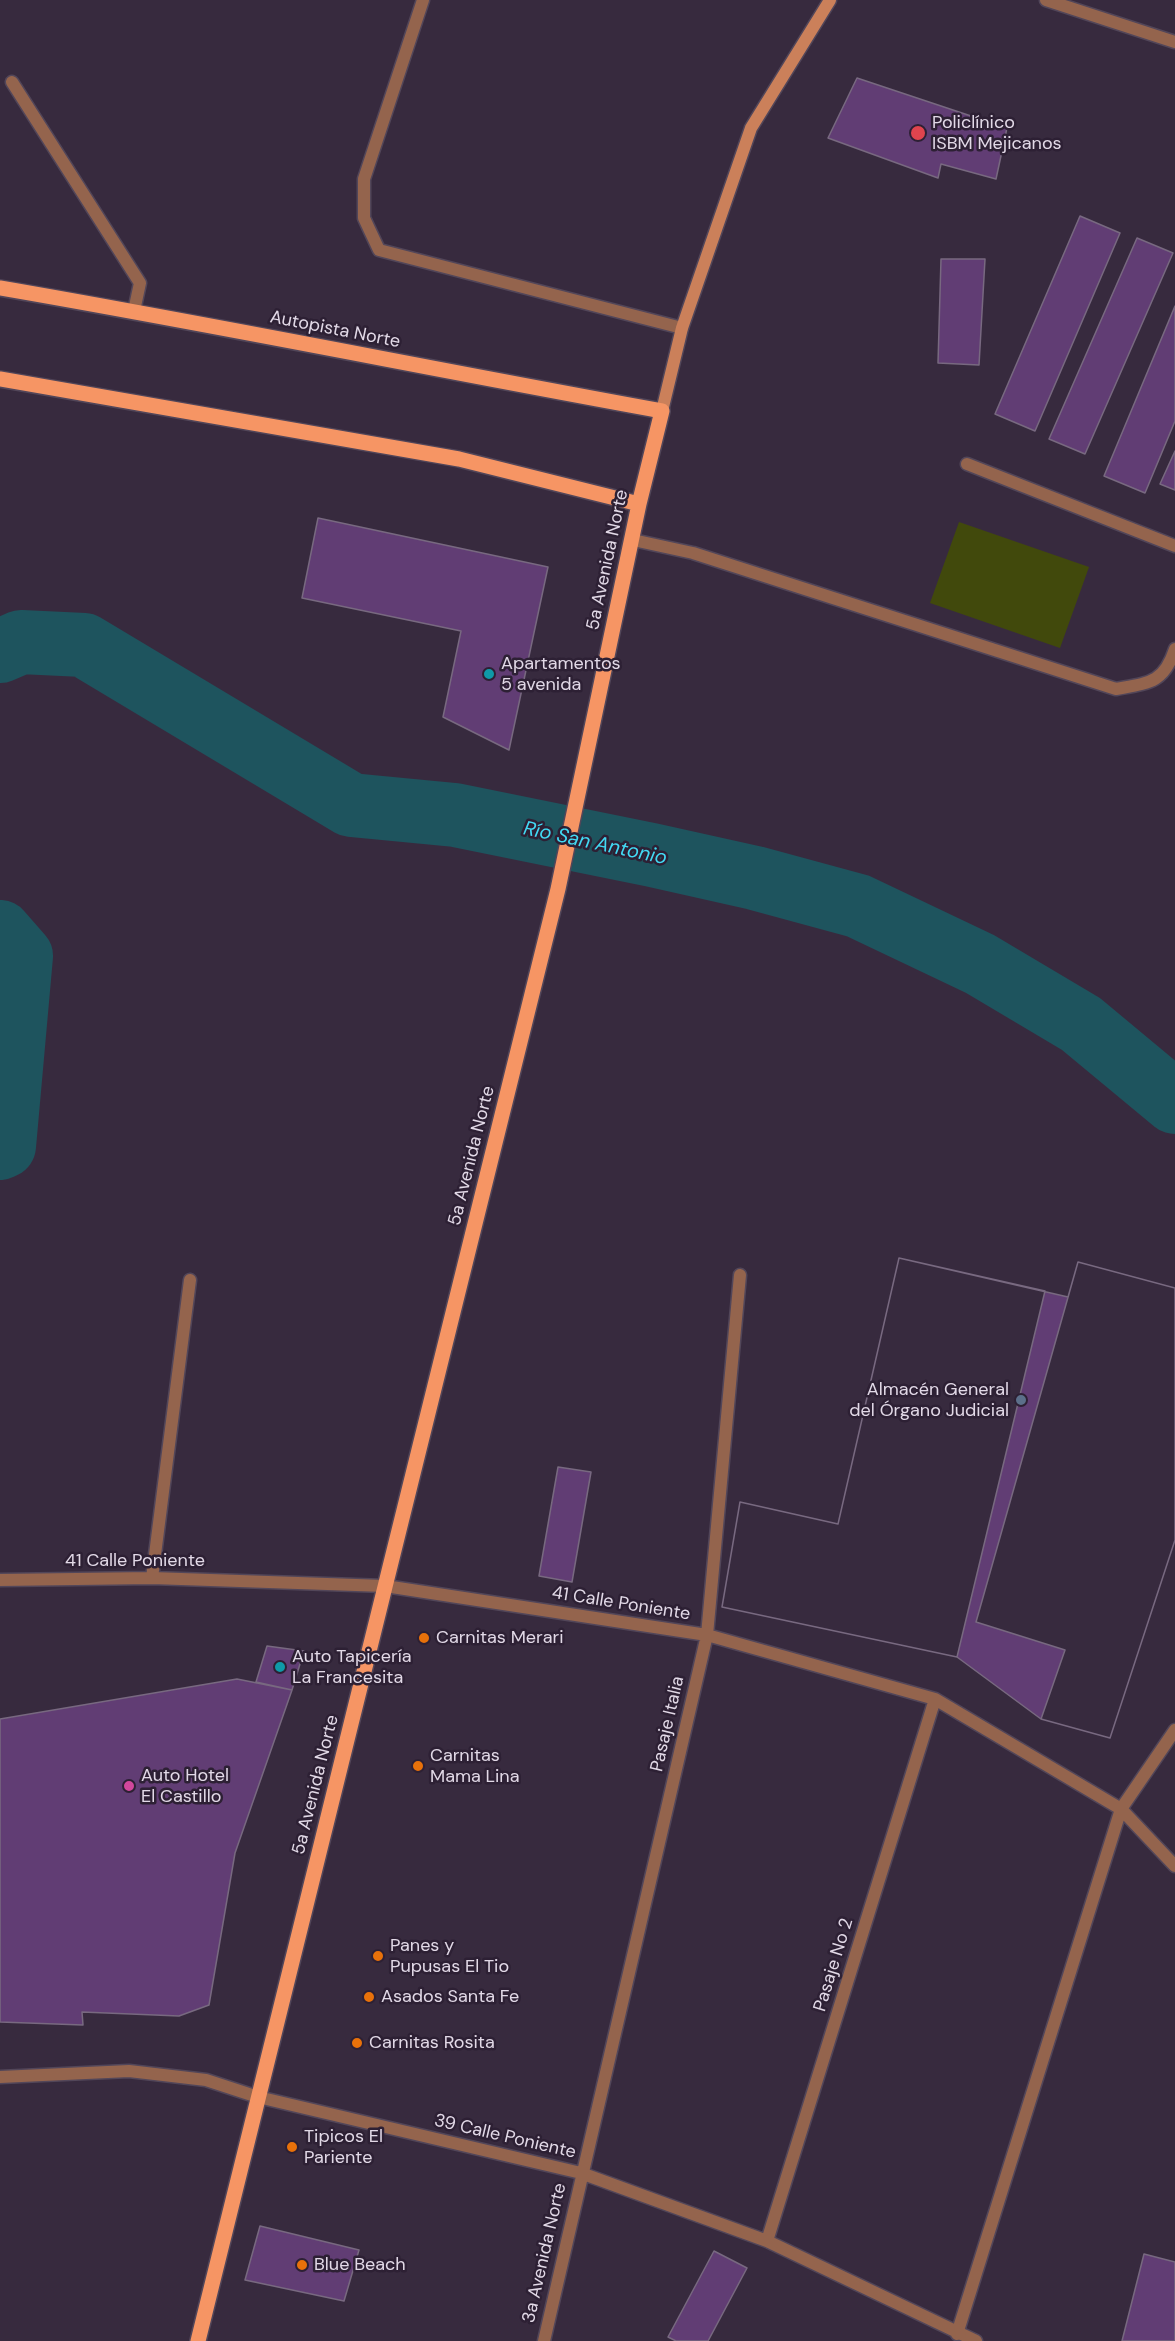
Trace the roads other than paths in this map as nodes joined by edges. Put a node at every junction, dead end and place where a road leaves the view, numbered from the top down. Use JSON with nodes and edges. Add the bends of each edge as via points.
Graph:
{"nodes":[{"id":1,"x":423,"y":0,"type":"edge"},
{"id":2,"x":830,"y":0,"type":"edge"},
{"id":3,"x":1046,"y":0,"type":"edge"},
{"id":4,"x":1175,"y":42,"type":"edge"},
{"id":5,"x":12,"y":82,"type":"dead end"},
{"id":6,"x":0,"y":288,"type":"edge"},
{"id":7,"x":134,"y":311,"type":"junction"},
{"id":8,"x":682,"y":328,"type":"junction"},
{"id":9,"x":0,"y":379,"type":"edge"},
{"id":10,"x":662,"y":411,"type":"junction"},
{"id":11,"x":967,"y":464,"type":"dead end"},
{"id":12,"x":639,"y":504,"type":"junction"},
{"id":13,"x":633,"y":540,"type":"junction"},
{"id":14,"x":1175,"y":546,"type":"edge"},
{"id":15,"x":1175,"y":649,"type":"edge"},
{"id":16,"x":740,"y":1275,"type":"dead end"},
{"id":17,"x":190,"y":1280,"type":"dead end"},
{"id":18,"x":152,"y":1578,"type":"junction"},
{"id":19,"x":0,"y":1580,"type":"edge"},
{"id":20,"x":385,"y":1586,"type":"junction"},
{"id":21,"x":707,"y":1635,"type":"junction"},
{"id":22,"x":935,"y":1699,"type":"junction"},
{"id":23,"x":1175,"y":1730,"type":"edge"},
{"id":24,"x":1121,"y":1809,"type":"junction"},
{"id":25,"x":1175,"y":1866,"type":"edge"},
{"id":26,"x":0,"y":2077,"type":"edge"},
{"id":27,"x":258,"y":2097,"type":"junction"},
{"id":28,"x":581,"y":2173,"type":"junction"},
{"id":29,"x":767,"y":2241,"type":"junction"},
{"id":30,"x":957,"y":2334,"type":"junction"},
{"id":31,"x":198,"y":2341,"type":"edge"},
{"id":32,"x":544,"y":2341,"type":"edge"},
{"id":33,"x":976,"y":2341,"type":"edge"}],
"edges":[{"from":1,"to":8,"type":"street","via":[[364,179],[364,218],[379,250]]},
{"from":2,"to":8,"type":"main road","name":"5a Avenida Norte","via":[[751,128]]},
{"from":3,"to":4,"type":"street"},
{"from":5,"to":7,"type":"street","via":[[140,284]]},
{"from":6,"to":7,"type":"main road","name":"Autopista Norte"},
{"from":7,"to":10,"type":"main road","name":"Autopista Norte"},
{"from":8,"to":10,"type":"main road","name":"5a Avenida Norte"},
{"from":9,"to":12,"type":"main road","via":[[459,459]]},
{"from":10,"to":12,"type":"main road","name":"5a Avenida Norte"},
{"from":11,"to":14,"type":"street"},
{"from":12,"to":13,"type":"main road","name":"5a Avenida Norte"},
{"from":13,"to":15,"type":"street","via":[[693,553],[1116,689],[1147,684],[1165,674]]},
{"from":13,"to":20,"type":"main road","name":"5a Avenida Norte","via":[[558,890]]},
{"from":16,"to":21,"type":"street","name":"Pasaje Italia"},
{"from":17,"to":18,"type":"street"},
{"from":18,"to":19,"type":"street","name":"41 Calle Poniente"},
{"from":18,"to":20,"type":"street","name":"41 Calle Poniente"},
{"from":20,"to":21,"type":"street","name":"41 Calle Poniente"},
{"from":20,"to":27,"type":"main road","name":"5a Avenida Norte"},
{"from":21,"to":22,"type":"street","name":"41 Calle Poniente"},
{"from":21,"to":28,"type":"street","name":"Pasaje Italia"},
{"from":22,"to":24,"type":"street","name":"41 Calle Poniente"},
{"from":22,"to":29,"type":"street","name":"Pasaje No 2"},
{"from":23,"to":24,"type":"street"},
{"from":24,"to":25,"type":"street","name":"41 Calle Poniente"},
{"from":24,"to":30,"type":"street"},
{"from":26,"to":27,"type":"street","name":"39 Calle Poniente","via":[[129,2071],[206,2080]]},
{"from":27,"to":28,"type":"street","name":"39 Calle Poniente"},
{"from":27,"to":31,"type":"main road","name":"5a Avenida Norte"},
{"from":28,"to":29,"type":"street","name":"39 Calle Poniente"},
{"from":28,"to":32,"type":"street","name":"3a Avenida Norte"},
{"from":29,"to":30,"type":"street","name":"39 Calle Poniente"},
{"from":30,"to":33,"type":"street","name":"39 Calle Poniente"}]}
